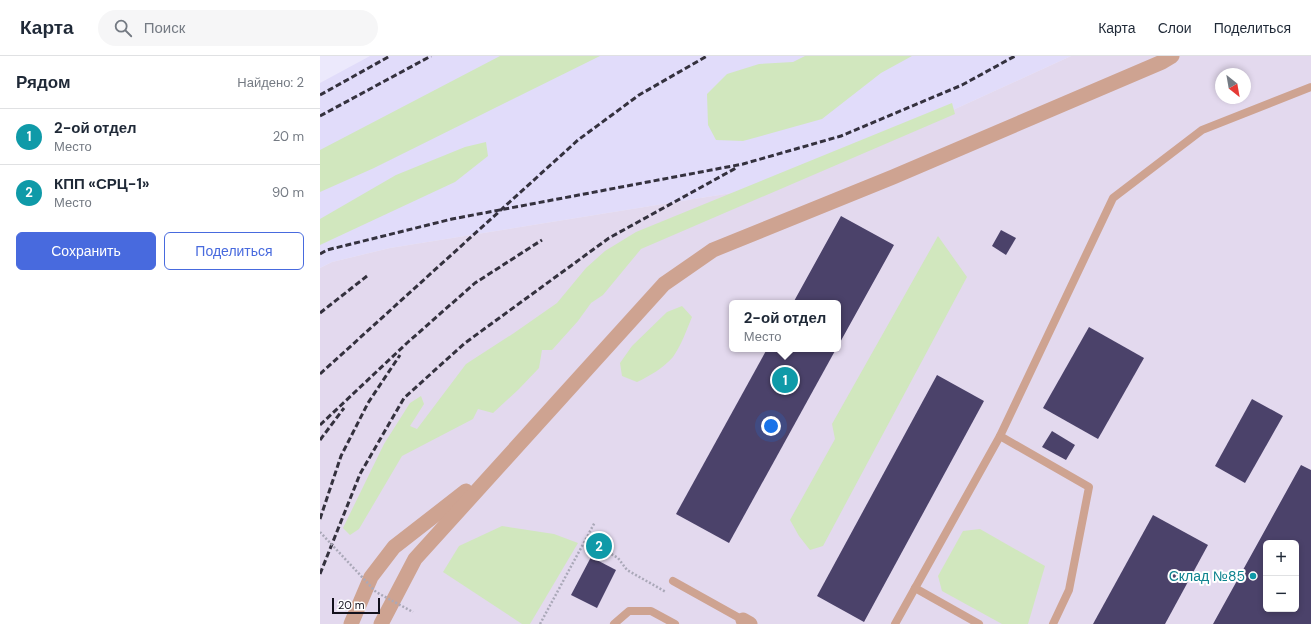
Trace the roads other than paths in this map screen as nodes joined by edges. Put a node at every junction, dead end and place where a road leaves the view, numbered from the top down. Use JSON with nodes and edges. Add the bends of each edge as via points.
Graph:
{"nodes":[{"id":1,"x":1172,"y":56,"type":"edge"},
{"id":2,"x":1311,"y":87,"type":"edge"},
{"id":3,"x":1000,"y":436,"type":"junction"},
{"id":4,"x":496,"y":468,"type":"junction"},
{"id":5,"x":673,"y":581,"type":"dead end"},
{"id":6,"x":915,"y":588,"type":"junction"},
{"id":7,"x":744,"y":623,"type":"edge"},
{"id":8,"x":351,"y":624,"type":"edge"},
{"id":9,"x":381,"y":624,"type":"edge"},
{"id":10,"x":614,"y":624,"type":"edge"},
{"id":11,"x":675,"y":624,"type":"edge"},
{"id":12,"x":895,"y":624,"type":"edge"},
{"id":13,"x":979,"y":624,"type":"edge"},
{"id":14,"x":1052,"y":624,"type":"edge"}],
"edges":[{"from":1,"to":4,"type":"street","via":[[893,177],[713,250],[664,284]]},
{"from":2,"to":3,"type":"lane","via":[[1202,130],[1113,198]]},
{"from":3,"to":6,"type":"lane"},
{"from":3,"to":14,"type":"lane","via":[[1089,487],[1069,590]]},
{"from":4,"to":8,"type":"street","via":[[394,547],[371,577]]},
{"from":4,"to":9,"type":"street","via":[[415,559]]},
{"from":5,"to":7,"type":"lane"},
{"from":6,"to":12,"type":"lane"},
{"from":6,"to":13,"type":"lane"},
{"from":10,"to":11,"type":"lane","via":[[629,611],[652,611]]}]}
